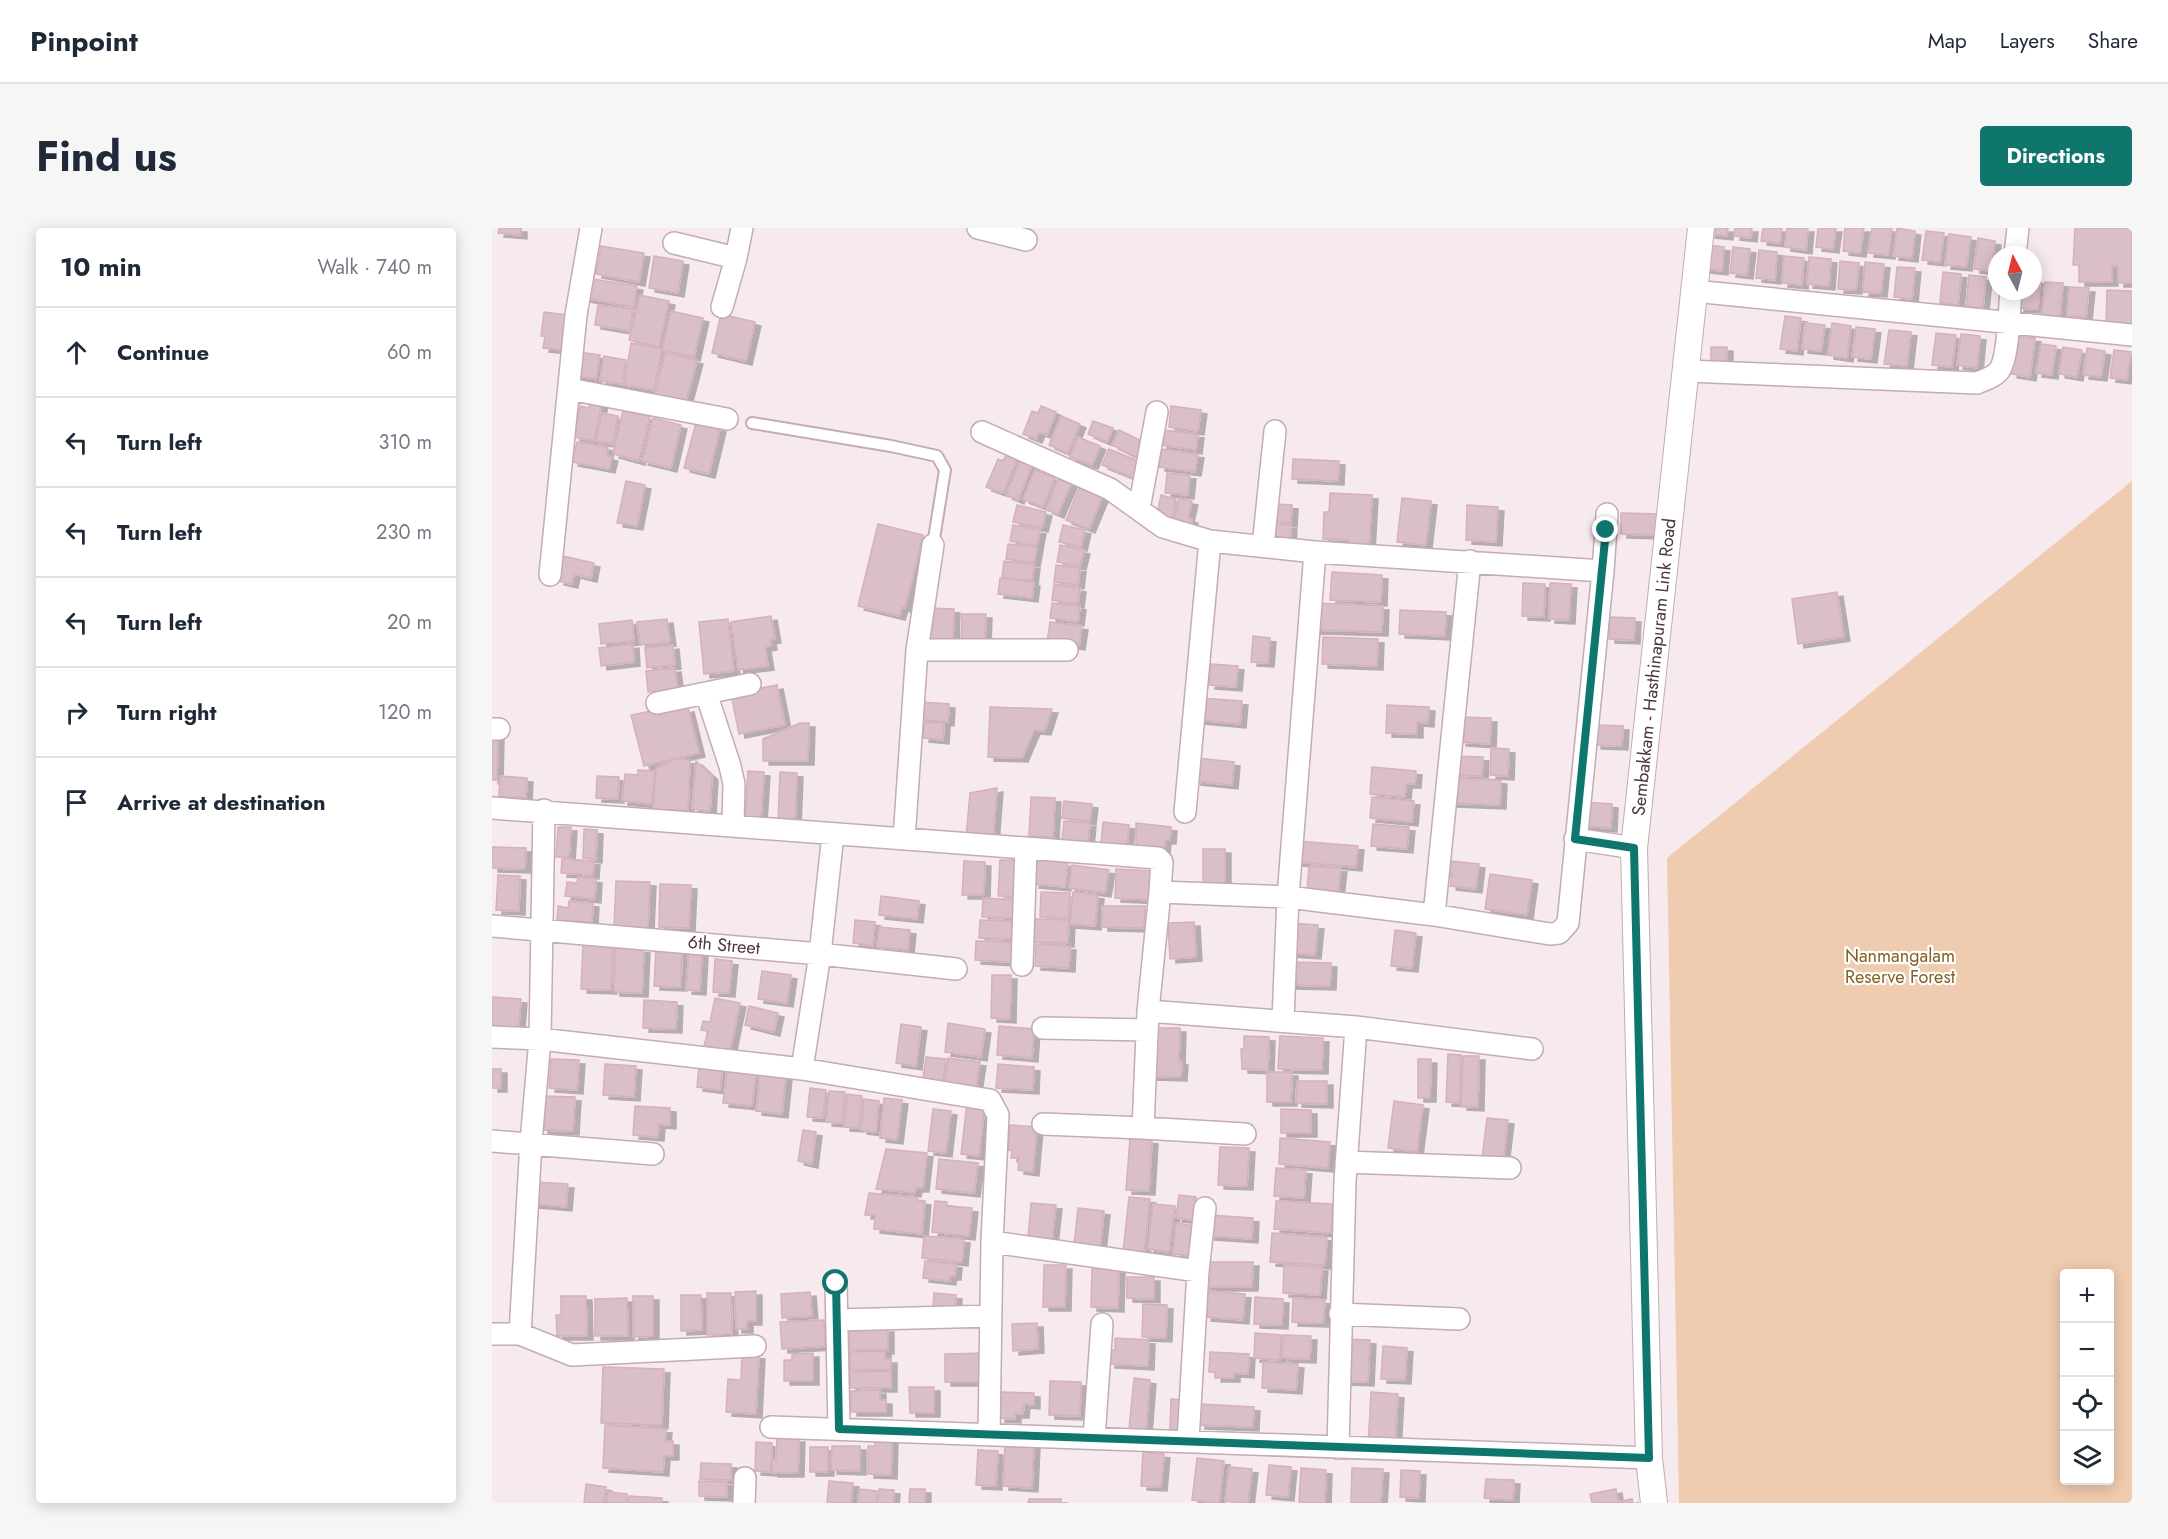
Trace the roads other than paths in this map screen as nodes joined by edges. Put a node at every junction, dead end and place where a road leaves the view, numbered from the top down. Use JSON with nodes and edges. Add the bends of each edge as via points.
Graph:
{"nodes":[{"id":1,"x":591,"y":228,"type":"edge"},
{"id":2,"x":742,"y":228,"type":"edge"},
{"id":3,"x":978,"y":228,"type":"edge"},
{"id":4,"x":1701,"y":228,"type":"edge"},
{"id":5,"x":2018,"y":228,"type":"edge"},
{"id":6,"x":1026,"y":240,"type":"dead end"},
{"id":7,"x":674,"y":243,"type":"dead end"},
{"id":8,"x":2016,"y":246,"type":"edge"},
{"id":9,"x":736,"y":258,"type":"junction"},
{"id":10,"x":1694,"y":291,"type":"junction"},
{"id":11,"x":2010,"y":300,"type":"edge"},
{"id":12,"x":722,"y":307,"type":"dead end"},
{"id":13,"x":2007,"y":323,"type":"junction"},
{"id":14,"x":2132,"y":335,"type":"edge"},
{"id":15,"x":1687,"y":370,"type":"junction"},
{"id":16,"x":569,"y":389,"type":"junction"},
{"id":17,"x":1157,"y":412,"type":"dead end"},
{"id":18,"x":727,"y":419,"type":"dead end"},
{"id":19,"x":752,"y":423,"type":"dead end"},
{"id":20,"x":1275,"y":430,"type":"dead end"},
{"id":21,"x":982,"y":432,"type":"dead end"},
{"id":22,"x":1138,"y":509,"type":"junction"},
{"id":23,"x":1607,"y":514,"type":"dead end"},
{"id":24,"x":1210,"y":541,"type":"junction"},
{"id":25,"x":933,"y":544,"type":"joint"},
{"id":26,"x":1263,"y":546,"type":"junction"},
{"id":27,"x":1316,"y":552,"type":"junction"},
{"id":28,"x":1470,"y":561,"type":"junction"},
{"id":29,"x":1603,"y":571,"type":"junction"},
{"id":30,"x":550,"y":574,"type":"dead end"},
{"id":31,"x":917,"y":650,"type":"junction"},
{"id":32,"x":1067,"y":650,"type":"dead end"},
{"id":33,"x":750,"y":684,"type":"dead end"},
{"id":34,"x":706,"y":693,"type":"junction"},
{"id":35,"x":657,"y":703,"type":"dead end"},
{"id":36,"x":492,"y":808,"type":"edge"},
{"id":37,"x":544,"y":810,"type":"junction"},
{"id":38,"x":1185,"y":812,"type":"dead end"},
{"id":39,"x":733,"y":825,"type":"junction"},
{"id":40,"x":832,"y":834,"type":"junction"},
{"id":41,"x":904,"y":839,"type":"junction"},
{"id":42,"x":1575,"y":839,"type":"junction"},
{"id":43,"x":1026,"y":848,"type":"junction"},
{"id":44,"x":1634,"y":848,"type":"junction"},
{"id":45,"x":1160,"y":892,"type":"junction"},
{"id":46,"x":1288,"y":897,"type":"junction"},
{"id":47,"x":1434,"y":915,"type":"junction"},
{"id":48,"x":492,"y":926,"type":"edge"},
{"id":49,"x":543,"y":930,"type":"junction"},
{"id":50,"x":820,"y":954,"type":"junction"},
{"id":51,"x":1022,"y":965,"type":"dead end"},
{"id":52,"x":956,"y":969,"type":"dead end"},
{"id":53,"x":1147,"y":1020,"type":"junction"},
{"id":54,"x":1283,"y":1020,"type":"junction"},
{"id":55,"x":1356,"y":1027,"type":"junction"},
{"id":56,"x":1043,"y":1028,"type":"dead end"},
{"id":57,"x":492,"y":1037,"type":"edge"},
{"id":58,"x":540,"y":1039,"type":"junction"},
{"id":59,"x":1532,"y":1049,"type":"dead end"},
{"id":60,"x":802,"y":1069,"type":"junction"},
{"id":61,"x":1042,"y":1124,"type":"dead end"},
{"id":62,"x":1143,"y":1128,"type":"junction"},
{"id":63,"x":1245,"y":1134,"type":"dead end"},
{"id":64,"x":492,"y":1141,"type":"edge"},
{"id":65,"x":531,"y":1142,"type":"junction"},
{"id":66,"x":653,"y":1154,"type":"dead end"},
{"id":67,"x":1346,"y":1162,"type":"junction"},
{"id":68,"x":1510,"y":1168,"type":"dead end"},
{"id":69,"x":1205,"y":1208,"type":"dead end"},
{"id":70,"x":992,"y":1242,"type":"junction"},
{"id":71,"x":1198,"y":1271,"type":"junction"},
{"id":72,"x":836,"y":1283,"type":"dead end"},
{"id":73,"x":1340,"y":1314,"type":"junction"},
{"id":74,"x":991,"y":1316,"type":"junction"},
{"id":75,"x":1459,"y":1319,"type":"dead end"},
{"id":76,"x":837,"y":1320,"type":"junction"},
{"id":77,"x":1102,"y":1324,"type":"dead end"},
{"id":78,"x":492,"y":1334,"type":"edge"},
{"id":79,"x":520,"y":1334,"type":"junction"},
{"id":80,"x":755,"y":1346,"type":"dead end"},
{"id":81,"x":771,"y":1427,"type":"dead end"},
{"id":82,"x":839,"y":1429,"type":"junction"},
{"id":83,"x":989,"y":1435,"type":"junction"},
{"id":84,"x":1094,"y":1438,"type":"junction"},
{"id":85,"x":1188,"y":1441,"type":"junction"},
{"id":86,"x":1338,"y":1448,"type":"junction"},
{"id":87,"x":1649,"y":1458,"type":"junction"},
{"id":88,"x":745,"y":1478,"type":"dead end"},
{"id":89,"x":744,"y":1503,"type":"edge"},
{"id":90,"x":1654,"y":1503,"type":"edge"}],
"edges":[{"from":1,"to":16,"type":"street","via":[[576,315]]},
{"from":2,"to":9,"type":"street"},
{"from":3,"to":6,"type":"street"},
{"from":4,"to":10,"type":"street","name":"Sembakkam - Hasthinapuram Link Road"},
{"from":5,"to":8,"type":"street"},
{"from":7,"to":9,"type":"street"},
{"from":9,"to":12,"type":"street"},
{"from":10,"to":13,"type":"street"},
{"from":10,"to":15,"type":"street","name":"Sembakkam - Hasthinapuram Link Road"},
{"from":11,"to":13,"type":"street"},
{"from":13,"to":14,"type":"street"},
{"from":13,"to":15,"type":"street","via":[[2000,371],[1977,383]]},
{"from":15,"to":44,"type":"street","name":"Sembakkam - Hasthinapuram Link Road"},
{"from":16,"to":18,"type":"street"},
{"from":16,"to":30,"type":"street"},
{"from":17,"to":22,"type":"street"},
{"from":19,"to":25,"type":"lane","via":[[938,456],[945,470]]},
{"from":20,"to":26,"type":"street"},
{"from":21,"to":22,"type":"street","via":[[1110,489]]},
{"from":22,"to":24,"type":"street","via":[[1163,527]]},
{"from":23,"to":29,"type":"street"},
{"from":24,"to":26,"type":"street"},
{"from":24,"to":38,"type":"street"},
{"from":25,"to":31,"type":"street"},
{"from":26,"to":27,"type":"street"},
{"from":27,"to":28,"type":"street"},
{"from":27,"to":46,"type":"street"},
{"from":28,"to":29,"type":"street"},
{"from":28,"to":47,"type":"street"},
{"from":29,"to":42,"type":"street"},
{"from":31,"to":32,"type":"street"},
{"from":31,"to":41,"type":"street"},
{"from":33,"to":34,"type":"street"},
{"from":34,"to":35,"type":"street"},
{"from":34,"to":39,"type":"street","via":[[734,784]]},
{"from":36,"to":37,"type":"street"},
{"from":37,"to":39,"type":"street"},
{"from":37,"to":49,"type":"street"},
{"from":39,"to":40,"type":"street"},
{"from":40,"to":41,"type":"street"},
{"from":40,"to":50,"type":"street"},
{"from":41,"to":43,"type":"street"},
{"from":42,"to":44,"type":"street"},
{"from":42,"to":47,"type":"street","via":[[1568,923],[1559,933]]},
{"from":43,"to":45,"type":"street","via":[[1158,858],[1162,862]]},
{"from":43,"to":51,"type":"street"},
{"from":44,"to":87,"type":"street","name":"Sembakkam - Hasthinapuram Link Road"},
{"from":45,"to":46,"type":"street"},
{"from":45,"to":53,"type":"street"},
{"from":46,"to":47,"type":"street"},
{"from":46,"to":54,"type":"street"},
{"from":48,"to":49,"type":"street","name":"6th Street"},
{"from":49,"to":50,"type":"street","name":"6th Street"},
{"from":49,"to":58,"type":"street"},
{"from":50,"to":52,"type":"street","name":"6th Street"},
{"from":50,"to":60,"type":"street"},
{"from":53,"to":54,"type":"street"},
{"from":53,"to":56,"type":"street"},
{"from":53,"to":62,"type":"street"},
{"from":54,"to":55,"type":"street"},
{"from":55,"to":59,"type":"street"},
{"from":55,"to":67,"type":"street"},
{"from":57,"to":58,"type":"street"},
{"from":58,"to":60,"type":"street"},
{"from":58,"to":65,"type":"street"},
{"from":60,"to":70,"type":"street","via":[[993,1102],[998,1115]]},
{"from":61,"to":62,"type":"street"},
{"from":62,"to":63,"type":"street"},
{"from":64,"to":65,"type":"street"},
{"from":65,"to":66,"type":"street"},
{"from":65,"to":79,"type":"street"},
{"from":67,"to":68,"type":"street"},
{"from":67,"to":73,"type":"street"},
{"from":69,"to":71,"type":"street"},
{"from":70,"to":71,"type":"street"},
{"from":70,"to":74,"type":"street"},
{"from":71,"to":85,"type":"street"},
{"from":72,"to":76,"type":"street"},
{"from":73,"to":75,"type":"street"},
{"from":73,"to":86,"type":"street"},
{"from":74,"to":76,"type":"street"},
{"from":74,"to":83,"type":"street"},
{"from":76,"to":82,"type":"street"},
{"from":77,"to":84,"type":"street"},
{"from":78,"to":79,"type":"street"},
{"from":79,"to":80,"type":"street","via":[[572,1355]]},
{"from":81,"to":82,"type":"street"},
{"from":82,"to":83,"type":"street"},
{"from":83,"to":84,"type":"street"},
{"from":84,"to":85,"type":"street"},
{"from":85,"to":86,"type":"street"},
{"from":86,"to":87,"type":"street"},
{"from":87,"to":90,"type":"street","name":"Sembakkam - Hasthinapuram Link Road"},
{"from":88,"to":89,"type":"street"}]}
